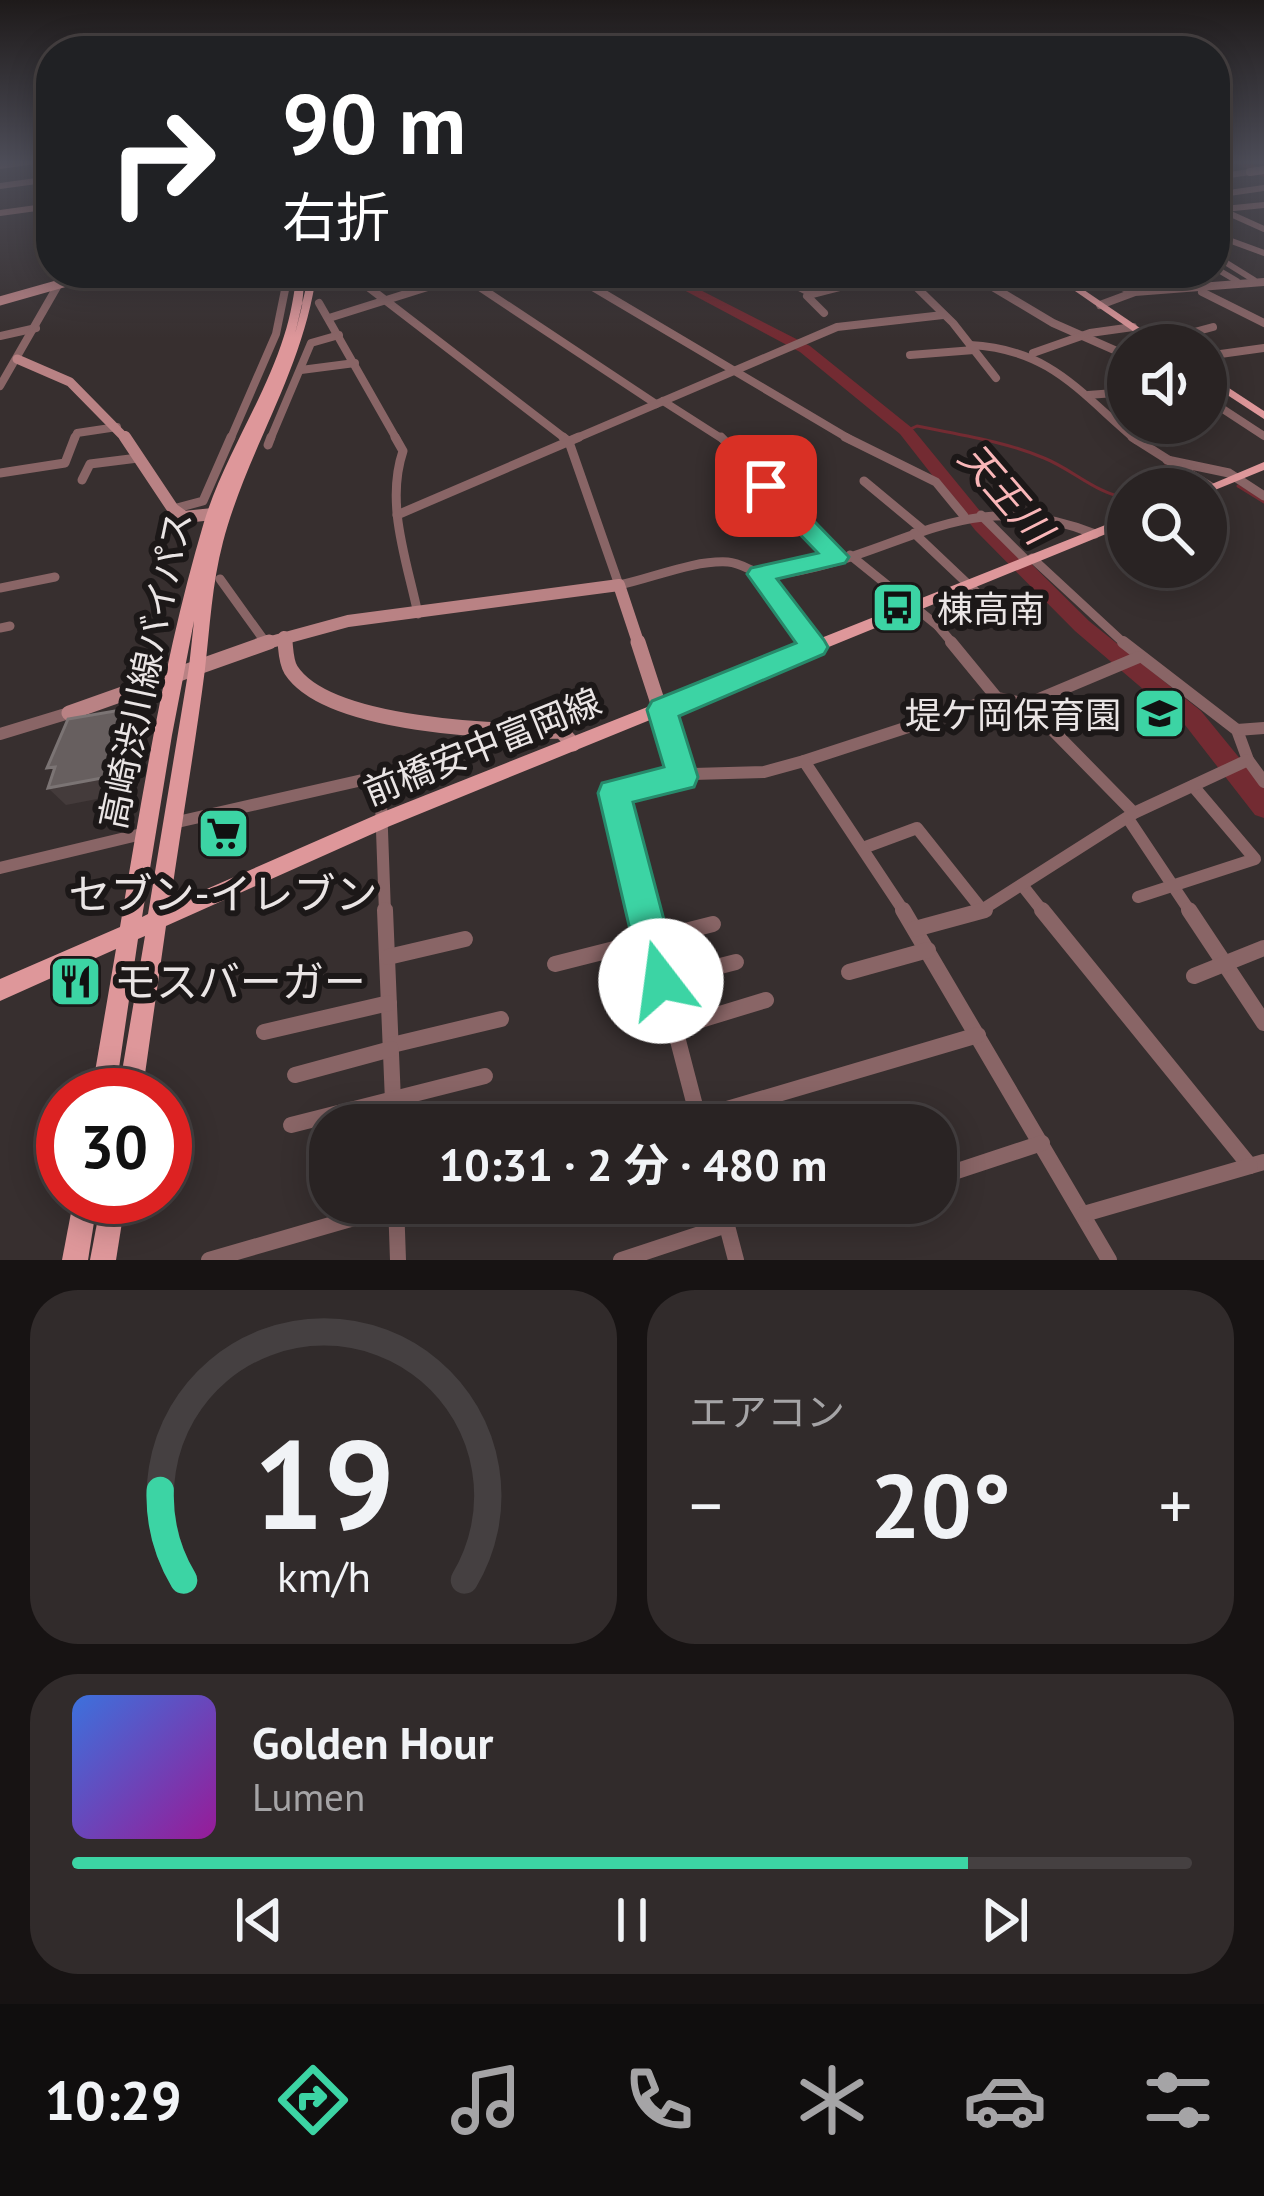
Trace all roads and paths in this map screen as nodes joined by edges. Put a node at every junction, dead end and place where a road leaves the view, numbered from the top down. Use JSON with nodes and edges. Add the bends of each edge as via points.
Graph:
{"nodes":[{"id":1,"x":1230,"y":241,"type":"edge"},
{"id":2,"x":1264,"y":253,"type":"edge"},
{"id":3,"x":1230,"y":265,"type":"edge"},
{"id":4,"x":1230,"y":276,"type":"edge"},
{"id":5,"x":1240,"y":282,"type":"junction"},
{"id":6,"x":1230,"y":283,"type":"edge"},
{"id":7,"x":1259,"y":284,"type":"edge"},
{"id":8,"x":50,"y":288,"type":"edge"},
{"id":9,"x":59,"y":288,"type":"edge"},
{"id":10,"x":286,"y":288,"type":"edge"},
{"id":11,"x":298,"y":288,"type":"edge"},
{"id":12,"x":308,"y":288,"type":"edge"},
{"id":13,"x":369,"y":288,"type":"edge"},
{"id":14,"x":422,"y":288,"type":"edge"},
{"id":15,"x":486,"y":288,"type":"edge"},
{"id":16,"x":594,"y":288,"type":"edge"},
{"id":17,"x":796,"y":288,"type":"edge"},
{"id":18,"x":838,"y":288,"type":"edge"},
{"id":19,"x":917,"y":288,"type":"edge"},
{"id":20,"x":992,"y":288,"type":"edge"},
{"id":21,"x":1075,"y":288,"type":"edge"},
{"id":22,"x":1125,"y":288,"type":"edge"},
{"id":23,"x":1174,"y":288,"type":"edge"},
{"id":24,"x":1135,"y":292,"type":"junction"},
{"id":25,"x":1202,"y":292,"type":"dead end"},
{"id":26,"x":808,"y":296,"type":"junction"},
{"id":27,"x":385,"y":300,"type":"junction"},
{"id":28,"x":0,"y":302,"type":"edge"},
{"id":29,"x":319,"y":302,"type":"dead end"},
{"id":30,"x":1100,"y":305,"type":"junction"},
{"id":31,"x":824,"y":313,"type":"dead end"},
{"id":32,"x":943,"y":315,"type":"junction"},
{"id":33,"x":329,"y":318,"type":"junction"},
{"id":34,"x":1264,"y":323,"type":"edge"},
{"id":35,"x":1128,"y":324,"type":"edge"},
{"id":36,"x":36,"y":328,"type":"junction"},
{"id":37,"x":1107,"y":332,"type":"edge"},
{"id":38,"x":339,"y":335,"type":"junction"},
{"id":39,"x":0,"y":336,"type":"edge"},
{"id":40,"x":1087,"y":336,"type":"junction"},
{"id":41,"x":1107,"y":344,"type":"edge"},
{"id":42,"x":972,"y":348,"type":"junction"},
{"id":43,"x":1262,"y":350,"type":"edge"},
{"id":44,"x":1227,"y":352,"type":"edge"},
{"id":45,"x":1033,"y":353,"type":"junction"},
{"id":46,"x":910,"y":355,"type":"dead end"},
{"id":47,"x":17,"y":359,"type":"junction"},
{"id":48,"x":355,"y":363,"type":"junction"},
{"id":49,"x":735,"y":369,"type":"junction"},
{"id":50,"x":302,"y":370,"type":"junction"},
{"id":51,"x":996,"y":378,"type":"dead end"},
{"id":52,"x":0,"y":386,"type":"edge"},
{"id":53,"x":1227,"y":390,"type":"edge"},
{"id":54,"x":1107,"y":394,"type":"edge"},
{"id":55,"x":1088,"y":395,"type":"junction"},
{"id":56,"x":660,"y":402,"type":"junction"},
{"id":57,"x":1227,"y":412,"type":"edge"},
{"id":58,"x":1264,"y":416,"type":"edge"},
{"id":59,"x":117,"y":428,"type":"junction"},
{"id":60,"x":1264,"y":436,"type":"edge"},
{"id":61,"x":569,"y":442,"type":"junction"},
{"id":62,"x":268,"y":445,"type":"dead end"},
{"id":63,"x":138,"y":458,"type":"junction"},
{"id":64,"x":1164,"y":460,"type":"junction"},
{"id":65,"x":1264,"y":466,"type":"edge"},
{"id":66,"x":1177,"y":468,"type":"edge"},
{"id":67,"x":0,"y":472,"type":"edge"},
{"id":68,"x":1235,"y":478,"type":"junction"},
{"id":69,"x":82,"y":481,"type":"dead end"},
{"id":70,"x":864,"y":481,"type":"dead end"},
{"id":71,"x":1227,"y":481,"type":"edge"},
{"id":72,"x":1264,"y":496,"type":"edge"},
{"id":73,"x":173,"y":509,"type":"junction"},
{"id":74,"x":213,"y":514,"type":"junction"},
{"id":75,"x":397,"y":515,"type":"junction"},
{"id":76,"x":981,"y":515,"type":"junction"},
{"id":77,"x":964,"y":517,"type":"junction"},
{"id":78,"x":1107,"y":529,"type":"edge"},
{"id":79,"x":919,"y":532,"type":"junction"},
{"id":80,"x":1095,"y":534,"type":"junction"},
{"id":81,"x":850,"y":555,"type":"junction"},
{"id":82,"x":836,"y":557,"type":"junction"},
{"id":83,"x":1029,"y":559,"type":"junction"},
{"id":84,"x":760,"y":574,"type":"junction"},
{"id":85,"x":55,"y":577,"type":"dead end"},
{"id":86,"x":220,"y":579,"type":"dead end"},
{"id":87,"x":969,"y":584,"type":"junction"},
{"id":88,"x":619,"y":585,"type":"junction"},
{"id":89,"x":0,"y":588,"type":"edge"},
{"id":90,"x":916,"y":605,"type":"junction"},
{"id":91,"x":418,"y":614,"type":"junction"},
{"id":92,"x":938,"y":626,"type":"junction"},
{"id":93,"x":284,"y":637,"type":"junction"},
{"id":94,"x":266,"y":644,"type":"junction"},
{"id":95,"x":814,"y":647,"type":"junction"},
{"id":96,"x":1138,"y":657,"type":"junction"},
{"id":97,"x":197,"y":668,"type":"junction"},
{"id":98,"x":174,"y":676,"type":"junction"},
{"id":99,"x":998,"y":698,"type":"junction"},
{"id":100,"x":1027,"y":704,"type":"junction"},
{"id":101,"x":662,"y":710,"type":"junction"},
{"id":102,"x":69,"y":713,"type":"joint"},
{"id":103,"x":1264,"y":728,"type":"edge"},
{"id":104,"x":1237,"y":730,"type":"junction"},
{"id":105,"x":0,"y":734,"type":"edge"},
{"id":106,"x":573,"y":743,"type":"junction"},
{"id":107,"x":1248,"y":760,"type":"junction"},
{"id":108,"x":804,"y":761,"type":"junction"},
{"id":109,"x":682,"y":777,"type":"junction"},
{"id":110,"x":1264,"y":782,"type":"edge"},
{"id":111,"x":1193,"y":786,"type":"junction"},
{"id":112,"x":1131,"y":816,"type":"junction"},
{"id":113,"x":384,"y":820,"type":"junction"},
{"id":114,"x":170,"y":823,"type":"junction"},
{"id":115,"x":146,"y":833,"type":"junction"},
{"id":116,"x":863,"y":848,"type":"junction"},
{"id":117,"x":0,"y":868,"type":"edge"},
{"id":118,"x":1173,"y":883,"type":"junction"},
{"id":119,"x":1022,"y":885,"type":"junction"},
{"id":120,"x":1138,"y":897,"type":"dead end"},
{"id":121,"x":983,"y":911,"type":"junction"},
{"id":122,"x":159,"y":920,"type":"junction"},
{"id":123,"x":713,"y":924,"type":"dead end"},
{"id":124,"x":915,"y":929,"type":"junction"},
{"id":125,"x":130,"y":934,"type":"junction"},
{"id":126,"x":465,"y":939,"type":"dead end"},
{"id":127,"x":650,"y":940,"type":"junction"},
{"id":128,"x":1264,"y":948,"type":"edge"},
{"id":129,"x":928,"y":950,"type":"junction"},
{"id":130,"x":388,"y":957,"type":"junction"},
{"id":131,"x":1222,"y":961,"type":"junction"},
{"id":132,"x":736,"y":962,"type":"dead end"},
{"id":133,"x":555,"y":964,"type":"dead end"},
{"id":134,"x":850,"y":972,"type":"dead end"},
{"id":135,"x":1194,"y":976,"type":"dead end"},
{"id":136,"x":661,"y":981,"type":"junction"},
{"id":137,"x":0,"y":990,"type":"edge"},
{"id":138,"x":766,"y":1000,"type":"dead end"},
{"id":139,"x":389,"y":1003,"type":"junction"},
{"id":140,"x":501,"y":1019,"type":"dead end"},
{"id":141,"x":1264,"y":1023,"type":"edge"},
{"id":142,"x":674,"y":1028,"type":"junction"},
{"id":143,"x":264,"y":1032,"type":"dead end"},
{"id":144,"x":978,"y":1035,"type":"junction"},
{"id":145,"x":392,"y":1047,"type":"junction"},
{"id":146,"x":108,"y":1068,"type":"edge"},
{"id":147,"x":134,"y":1068,"type":"edge"},
{"id":148,"x":296,"y":1076,"type":"dead end"},
{"id":149,"x":484,"y":1076,"type":"dead end"},
{"id":150,"x":393,"y":1099,"type":"junction"},
{"id":151,"x":393,"y":1104,"type":"edge"},
{"id":152,"x":694,"y":1104,"type":"edge"},
{"id":153,"x":754,"y":1104,"type":"edge"},
{"id":154,"x":291,"y":1125,"type":"dead end"},
{"id":155,"x":1042,"y":1143,"type":"junction"},
{"id":156,"x":1257,"y":1164,"type":"edge"},
{"id":157,"x":957,"y":1171,"type":"edge"},
{"id":158,"x":1084,"y":1214,"type":"junction"},
{"id":159,"x":81,"y":1224,"type":"edge"},
{"id":160,"x":110,"y":1224,"type":"edge"},
{"id":161,"x":331,"y":1224,"type":"edge"},
{"id":162,"x":399,"y":1224,"type":"edge"},
{"id":163,"x":727,"y":1225,"type":"joint"},
{"id":164,"x":75,"y":1260,"type":"edge"},
{"id":165,"x":104,"y":1260,"type":"edge"},
{"id":166,"x":209,"y":1260,"type":"edge"},
{"id":167,"x":398,"y":1260,"type":"edge"},
{"id":168,"x":621,"y":1260,"type":"edge"},
{"id":169,"x":736,"y":1260,"type":"edge"},
{"id":170,"x":1108,"y":1260,"type":"edge"}],
"edges":[{"from":1,"to":2,"type":"street"},
{"from":3,"to":7,"type":"street"},
{"from":4,"to":5,"type":"street"},
{"from":5,"to":6,"type":"street"},
{"from":5,"to":7,"type":"street"},
{"from":8,"to":28,"type":"street"},
{"from":9,"to":36,"type":"street"},
{"from":10,"to":73,"type":"street","via":[[276,334],[203,500]]},
{"from":11,"to":74,"type":"main road","name":"高崎渋川線バイパス","via":[[289,331]]},
{"from":12,"to":97,"type":"main road","name":"高崎渋川線バイパス","via":[[301,330],[220,527]]},
{"from":13,"to":27,"type":"street"},
{"from":14,"to":27,"type":"street"},
{"from":15,"to":56,"type":"street"},
{"from":16,"to":49,"type":"street"},
{"from":17,"to":26,"type":"street"},
{"from":18,"to":26,"type":"street"},
{"from":19,"to":32,"type":"street"},
{"from":20,"to":40,"type":"street"},
{"from":21,"to":30,"type":"main road"},
{"from":22,"to":24,"type":"street"},
{"from":23,"to":24,"type":"street"},
{"from":24,"to":30,"type":"street"},
{"from":25,"to":34,"type":"street"},
{"from":26,"to":31,"type":"street"},
{"from":27,"to":33,"type":"street"},
{"from":27,"to":61,"type":"street"},
{"from":29,"to":33,"type":"street"},
{"from":30,"to":35,"type":"main road"},
{"from":32,"to":42,"type":"street"},
{"from":32,"to":49,"type":"street","via":[[837,327]]},
{"from":33,"to":38,"type":"street"},
{"from":36,"to":39,"type":"street"},
{"from":36,"to":47,"type":"street"},
{"from":37,"to":40,"type":"street"},
{"from":38,"to":48,"type":"street"},
{"from":38,"to":50,"type":"street","via":[[311,343]]},
{"from":40,"to":41,"type":"street"},
{"from":40,"to":45,"type":"street"},
{"from":42,"to":45,"type":"street","via":[[998,344]]},
{"from":42,"to":46,"type":"street"},
{"from":42,"to":51,"type":"street"},
{"from":43,"to":44,"type":"street"},
{"from":45,"to":55,"type":"street"},
{"from":47,"to":52,"type":"street"},
{"from":47,"to":59,"type":"street","via":[[82,386]]},
{"from":48,"to":50,"type":"street"},
{"from":48,"to":75,"type":"street","via":[[403,451],[394,478]]},
{"from":49,"to":56,"type":"street"},
{"from":49,"to":77,"type":"street","via":[[811,421],[936,482]]},
{"from":50,"to":62,"type":"street"},
{"from":53,"to":58,"type":"main road"},
{"from":54,"to":55,"type":"street"},
{"from":55,"to":64,"type":"street"},
{"from":56,"to":61,"type":"street"},
{"from":56,"to":82,"type":"street","via":[[722,438]]},
{"from":57,"to":60,"type":"street"},
{"from":59,"to":63,"type":"street"},
{"from":59,"to":67,"type":"street","via":[[77,433],[64,463]]},
{"from":61,"to":75,"type":"street"},
{"from":61,"to":88,"type":"street"},
{"from":63,"to":69,"type":"street","via":[[90,464]]},
{"from":63,"to":73,"type":"street"},
{"from":64,"to":66,"type":"street"},
{"from":64,"to":68,"type":"street"},
{"from":65,"to":68,"type":"main road"},
{"from":68,"to":71,"type":"main road"},
{"from":68,"to":72,"type":"street"},
{"from":70,"to":79,"type":"street"},
{"from":73,"to":74,"type":"street","via":[[184,517]]},
{"from":74,"to":98,"type":"main road","name":"高崎渋川線バイパス"},
{"from":75,"to":91,"type":"street"},
{"from":76,"to":77,"type":"street"},
{"from":76,"to":80,"type":"street","via":[[1047,513]]},
{"from":76,"to":83,"type":"street"},
{"from":77,"to":79,"type":"street"},
{"from":78,"to":80,"type":"main road","name":"前橋安中富岡線"},
{"from":79,"to":81,"type":"street"},
{"from":79,"to":87,"type":"street"},
{"from":80,"to":83,"type":"main road","name":"前橋安中富岡線"},
{"from":81,"to":82,"type":"street"},
{"from":81,"to":90,"type":"street"},
{"from":82,"to":84,"type":"street"},
{"from":83,"to":87,"type":"main road","name":"前橋安中富岡線"},
{"from":83,"to":96,"type":"street"},
{"from":84,"to":88,"type":"street","via":[[730,562]]},
{"from":84,"to":95,"type":"street"},
{"from":85,"to":89,"type":"street"},
{"from":86,"to":94,"type":"street"},
{"from":87,"to":90,"type":"main road","name":"前橋安中富岡線"},
{"from":87,"to":92,"type":"street","via":[[990,605]]},
{"from":88,"to":91,"type":"street"},
{"from":88,"to":101,"type":"street"},
{"from":90,"to":92,"type":"street"},
{"from":90,"to":95,"type":"main road","name":"前橋安中富岡線"},
{"from":91,"to":93,"type":"street"},
{"from":92,"to":99,"type":"street"},
{"from":93,"to":94,"type":"street"},
{"from":93,"to":106,"type":"street","via":[[289,664],[305,681],[397,722],[473,733],[561,731]]},
{"from":94,"to":97,"type":"street"},
{"from":95,"to":101,"type":"main road","name":"前橋安中富岡線"},
{"from":96,"to":100,"type":"street"},
{"from":96,"to":104,"type":"street"},
{"from":97,"to":98,"type":"street"},
{"from":97,"to":114,"type":"main road","name":"高崎渋川線バイパス"},
{"from":98,"to":102,"type":"street"},
{"from":98,"to":115,"type":"main road","name":"高崎渋川線バイパス"},
{"from":99,"to":100,"type":"street"},
{"from":99,"to":108,"type":"street"},
{"from":100,"to":112,"type":"street"},
{"from":101,"to":106,"type":"main road","name":"前橋安中富岡線"},
{"from":101,"to":109,"type":"street"},
{"from":102,"to":105,"type":"street"},
{"from":103,"to":104,"type":"street"},
{"from":104,"to":107,"type":"street"},
{"from":106,"to":113,"type":"main road","name":"前橋安中富岡線"},
{"from":107,"to":110,"type":"street"},
{"from":107,"to":111,"type":"street"},
{"from":108,"to":109,"type":"street"},
{"from":108,"to":116,"type":"street"},
{"from":109,"to":127,"type":"street","via":[[614,793]]},
{"from":111,"to":112,"type":"street"},
{"from":111,"to":118,"type":"street","via":[[1255,859]]},
{"from":112,"to":118,"type":"street"},
{"from":112,"to":119,"type":"street"},
{"from":113,"to":114,"type":"street","via":[[380,776]]},
{"from":113,"to":122,"type":"main road","name":"前橋安中富岡線"},
{"from":113,"to":130,"type":"street"},
{"from":114,"to":122,"type":"main road","name":"高崎渋川線バイパス"},
{"from":115,"to":117,"type":"street"},
{"from":115,"to":125,"type":"main road","name":"高崎渋川線バイパス"},
{"from":116,"to":121,"type":"street","via":[[916,828]]},
{"from":116,"to":124,"type":"street"},
{"from":118,"to":120,"type":"street"},
{"from":118,"to":131,"type":"street"},
{"from":119,"to":121,"type":"street"},
{"from":119,"to":156,"type":"street"},
{"from":121,"to":124,"type":"street"},
{"from":122,"to":125,"type":"main road","name":"前橋安中富岡線"},
{"from":122,"to":147,"type":"main road","name":"高崎渋川線バイパス"},
{"from":123,"to":127,"type":"street"},
{"from":124,"to":129,"type":"street"},
{"from":125,"to":137,"type":"main road","name":"前橋安中富岡線"},
{"from":125,"to":146,"type":"main road","name":"高崎渋川線バイパス"},
{"from":126,"to":130,"type":"street"},
{"from":127,"to":133,"type":"street"},
{"from":127,"to":136,"type":"street"},
{"from":128,"to":131,"type":"street"},
{"from":129,"to":134,"type":"street"},
{"from":129,"to":144,"type":"street"},
{"from":130,"to":139,"type":"street"},
{"from":131,"to":135,"type":"street"},
{"from":131,"to":141,"type":"street"},
{"from":132,"to":136,"type":"street"},
{"from":136,"to":142,"type":"street"},
{"from":138,"to":142,"type":"street"},
{"from":139,"to":143,"type":"street"},
{"from":139,"to":145,"type":"street"},
{"from":140,"to":145,"type":"street"},
{"from":142,"to":152,"type":"street"},
{"from":144,"to":153,"type":"street"},
{"from":144,"to":155,"type":"street"},
{"from":145,"to":148,"type":"street"},
{"from":145,"to":150,"type":"street"},
{"from":149,"to":150,"type":"street"},
{"from":150,"to":151,"type":"street"},
{"from":150,"to":154,"type":"street"},
{"from":155,"to":157,"type":"street"},
{"from":155,"to":158,"type":"street"},
{"from":156,"to":158,"type":"street"},
{"from":158,"to":170,"type":"street"},
{"from":159,"to":164,"type":"main road"},
{"from":160,"to":165,"type":"main road"},
{"from":161,"to":166,"type":"street"},
{"from":162,"to":167,"type":"street"},
{"from":163,"to":168,"type":"street"},
{"from":163,"to":169,"type":"street"}]}
